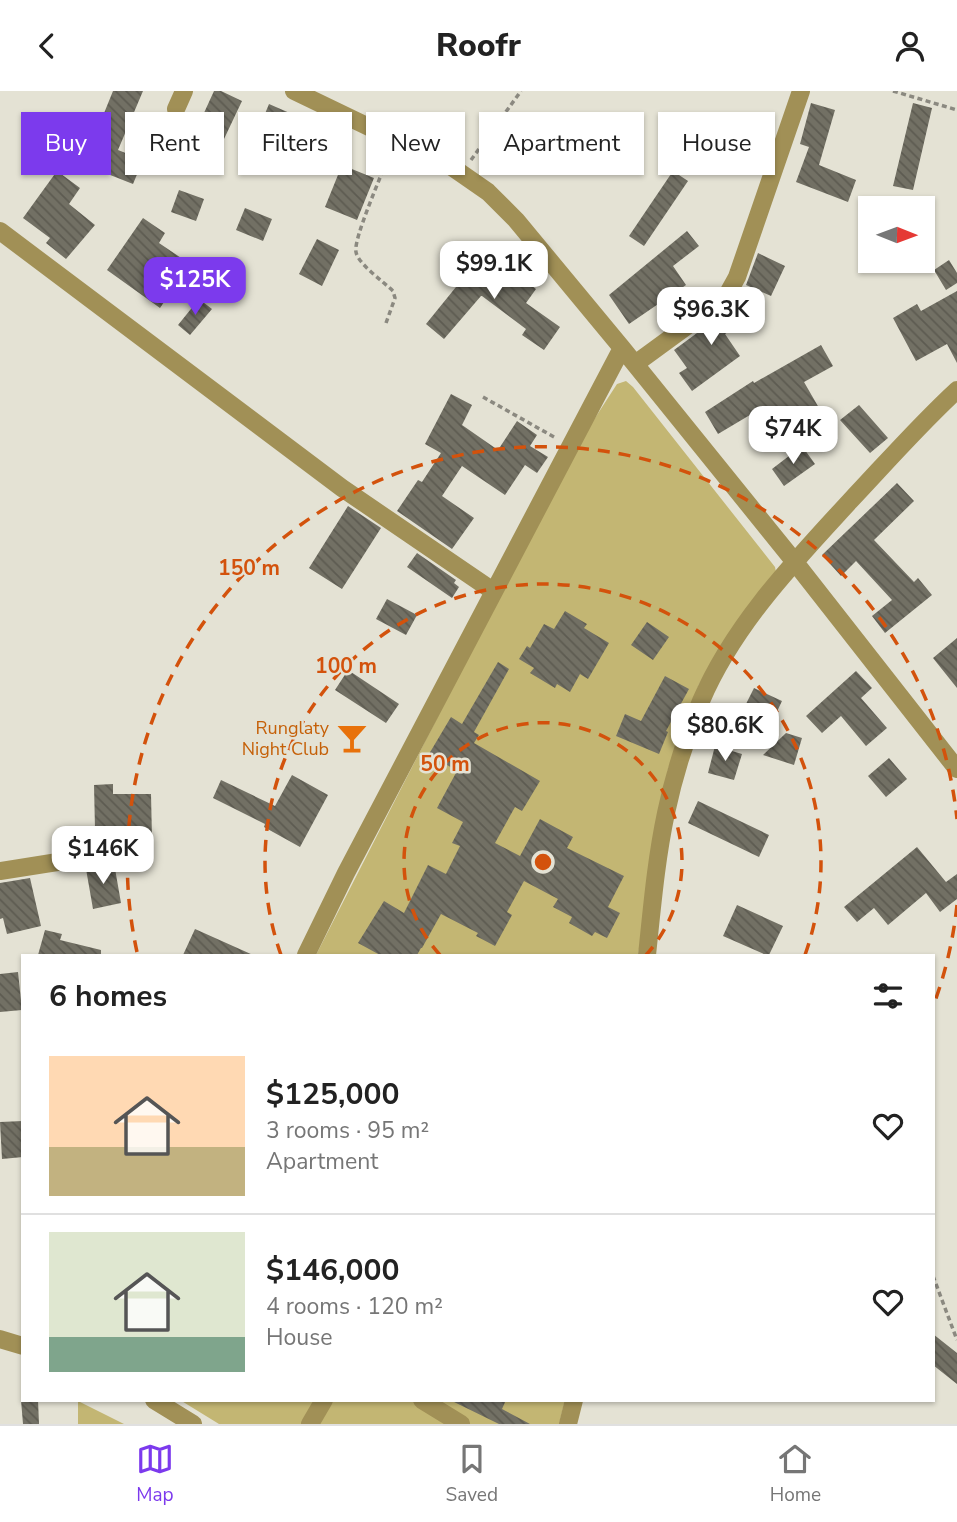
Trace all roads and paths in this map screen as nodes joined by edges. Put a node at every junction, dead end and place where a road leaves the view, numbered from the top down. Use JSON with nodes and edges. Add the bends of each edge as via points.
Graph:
{"nodes":[{"id":1,"x":184,"y":91,"type":"edge"},
{"id":2,"x":294,"y":91,"type":"edge"},
{"id":3,"x":521,"y":91,"type":"edge"},
{"id":4,"x":802,"y":91,"type":"edge"},
{"id":5,"x":893,"y":91,"type":"edge"},
{"id":6,"x":176,"y":109,"type":"dead end"},
{"id":7,"x":957,"y":110,"type":"edge"},
{"id":8,"x":366,"y":126,"type":"edge"},
{"id":9,"x":465,"y":168,"type":"edge"},
{"id":10,"x":381,"y":175,"type":"edge"},
{"id":11,"x":464,"y":175,"type":"edge"},
{"id":12,"x":0,"y":231,"type":"edge"},
{"id":13,"x":386,"y":323,"type":"dead end"},
{"id":14,"x":622,"y":348,"type":"junction"},
{"id":15,"x":635,"y":364,"type":"junction"},
{"id":16,"x":957,"y":390,"type":"edge"},
{"id":17,"x":483,"y":397,"type":"dead end"},
{"id":18,"x":570,"y":446,"type":"junction"},
{"id":19,"x":794,"y":561,"type":"junction"},
{"id":20,"x":493,"y":591,"type":"junction"},
{"id":21,"x":957,"y":769,"type":"edge"},
{"id":22,"x":108,"y":854,"type":"dead end"},
{"id":23,"x":0,"y":871,"type":"edge"},
{"id":24,"x":306,"y":954,"type":"edge"},
{"id":25,"x":647,"y":954,"type":"edge"},
{"id":26,"x":935,"y":1281,"type":"edge"},
{"id":27,"x":0,"y":1339,"type":"edge"},
{"id":28,"x":957,"y":1340,"type":"edge"},
{"id":29,"x":21,"y":1345,"type":"edge"},
{"id":30,"x":157,"y":1402,"type":"edge"},
{"id":31,"x":323,"y":1402,"type":"edge"},
{"id":32,"x":425,"y":1402,"type":"edge"},
{"id":33,"x":574,"y":1402,"type":"edge"},
{"id":34,"x":193,"y":1424,"type":"edge"},
{"id":35,"x":310,"y":1424,"type":"edge"},
{"id":36,"x":461,"y":1424,"type":"edge"},
{"id":37,"x":568,"y":1424,"type":"edge"}],
"edges":[{"from":1,"to":6,"type":"street"},
{"from":2,"to":8,"type":"street"},
{"from":3,"to":9,"type":"path"},
{"from":4,"to":15,"type":"street","via":[[727,295]]},
{"from":5,"to":7,"type":"path"},
{"from":10,"to":13,"type":"path","via":[[355,252],[393,291]]},
{"from":11,"to":14,"type":"street","via":[[516,220]]},
{"from":12,"to":20,"type":"street","via":[[342,488]]},
{"from":14,"to":15,"type":"street"},
{"from":14,"to":18,"type":"street"},
{"from":15,"to":19,"type":"street"},
{"from":16,"to":19,"type":"street"},
{"from":17,"to":18,"type":"path"},
{"from":18,"to":20,"type":"street"},
{"from":19,"to":21,"type":"street"},
{"from":19,"to":25,"type":"street","via":[[735,638],[701,701],[666,812]]},
{"from":20,"to":24,"type":"street"},
{"from":22,"to":23,"type":"street"},
{"from":26,"to":28,"type":"path"},
{"from":27,"to":29,"type":"street"},
{"from":30,"to":34,"type":"street"},
{"from":31,"to":35,"type":"street"},
{"from":32,"to":36,"type":"street"},
{"from":33,"to":37,"type":"street"}]}
